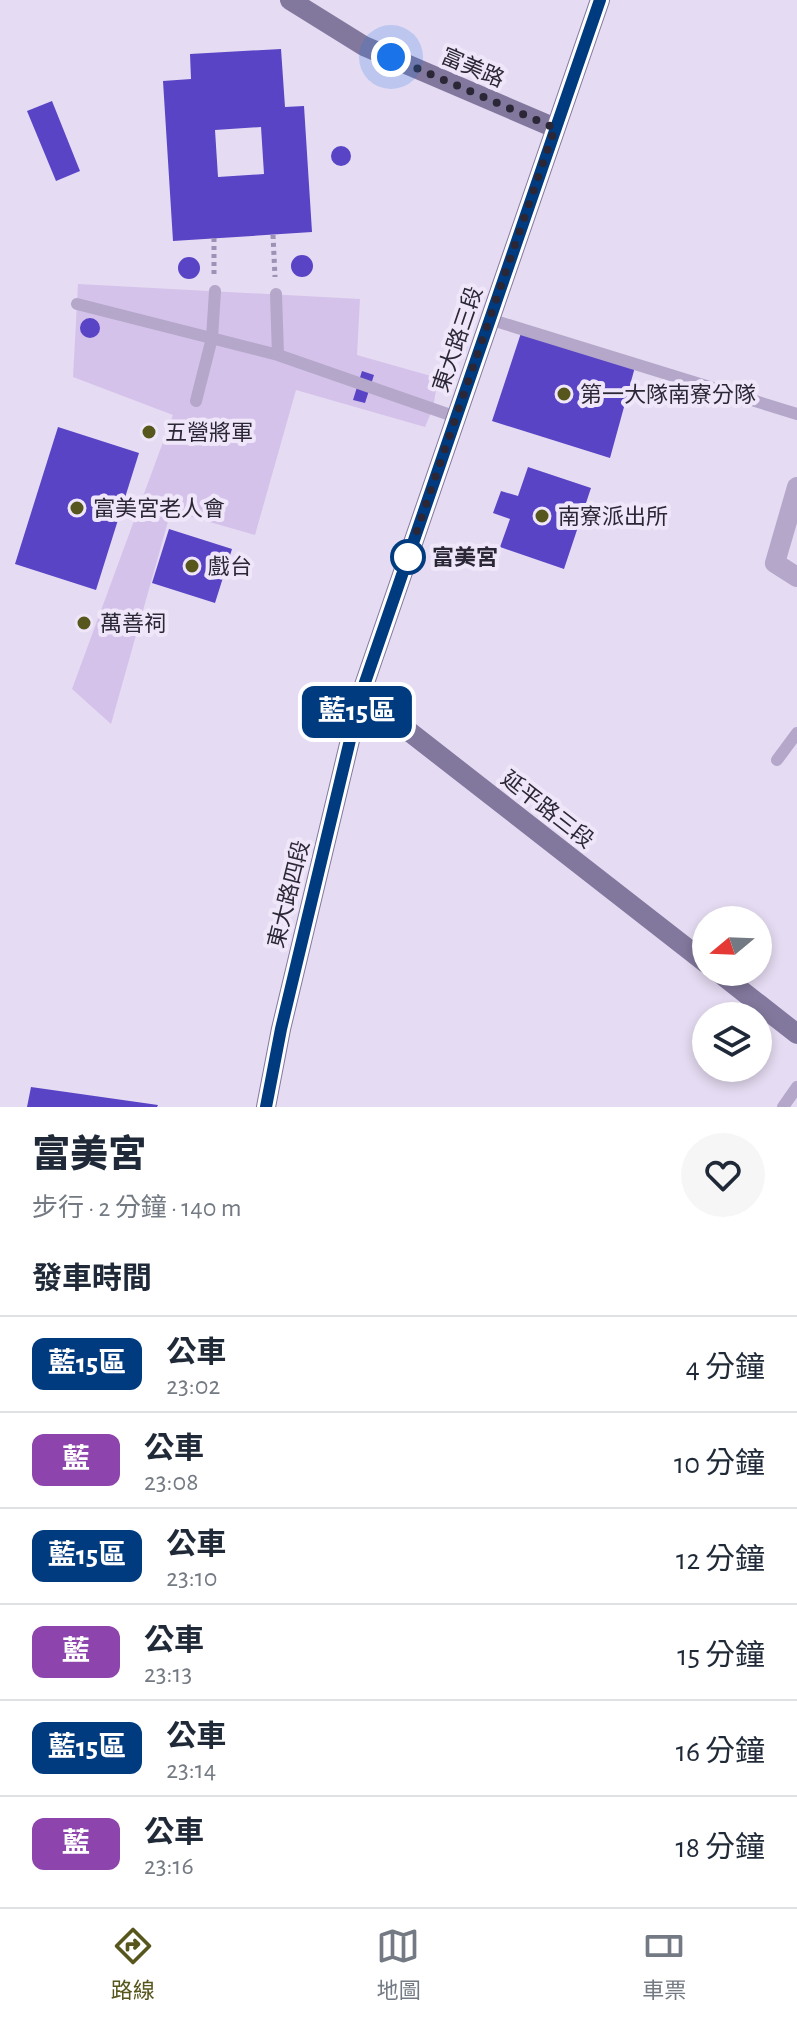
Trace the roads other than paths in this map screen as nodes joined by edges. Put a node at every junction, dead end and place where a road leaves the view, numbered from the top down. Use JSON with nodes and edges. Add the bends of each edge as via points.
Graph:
{"nodes":[{"id":1,"x":290,"y":0,"type":"edge"},
{"id":2,"x":600,"y":0,"type":"edge"},
{"id":3,"x":555,"y":128,"type":"junction"},
{"id":4,"x":215,"y":291,"type":"road end"},
{"id":5,"x":276,"y":294,"type":"road end"},
{"id":6,"x":77,"y":304,"type":"dead end"},
{"id":7,"x":489,"y":319,"type":"junction"},
{"id":8,"x":212,"y":338,"type":"junction"},
{"id":9,"x":278,"y":355,"type":"junction"},
{"id":10,"x":196,"y":401,"type":"dead end"},
{"id":11,"x":797,"y":414,"type":"edge"},
{"id":12,"x":456,"y":417,"type":"junction"},
{"id":13,"x":797,"y":487,"type":"edge"},
{"id":14,"x":797,"y":577,"type":"edge"},
{"id":15,"x":361,"y":694,"type":"junction"},
{"id":16,"x":797,"y":733,"type":"edge"},
{"id":17,"x":777,"y":760,"type":"dead end"},
{"id":18,"x":692,"y":952,"type":"edge"},
{"id":19,"x":736,"y":986,"type":"edge"},
{"id":20,"x":797,"y":1034,"type":"edge"},
{"id":21,"x":797,"y":1087,"type":"edge"},
{"id":22,"x":266,"y":1107,"type":"edge"},
{"id":23,"x":783,"y":1107,"type":"edge"}],
"edges":[{"from":1,"to":3,"type":"main road","name":"富美路","via":[[364,46]]},
{"from":2,"to":3,"type":"main road","name":"東大路三段"},
{"from":3,"to":7,"type":"main road","name":"東大路三段"},
{"from":4,"to":8,"type":"lane"},
{"from":5,"to":9,"type":"lane"},
{"from":6,"to":8,"type":"lane"},
{"from":7,"to":11,"type":"lane"},
{"from":7,"to":12,"type":"main road","name":"東大路三段"},
{"from":8,"to":9,"type":"lane"},
{"from":8,"to":10,"type":"lane"},
{"from":9,"to":12,"type":"lane"},
{"from":12,"to":15,"type":"main road","name":"東大路三段"},
{"from":13,"to":14,"type":"street","via":[[775,563]]},
{"from":15,"to":18,"type":"main road","name":"延平路三段"},
{"from":15,"to":22,"type":"main road","name":"東大路四段"},
{"from":16,"to":17,"type":"lane"},
{"from":19,"to":20,"type":"main road"},
{"from":21,"to":23,"type":"lane"}]}
